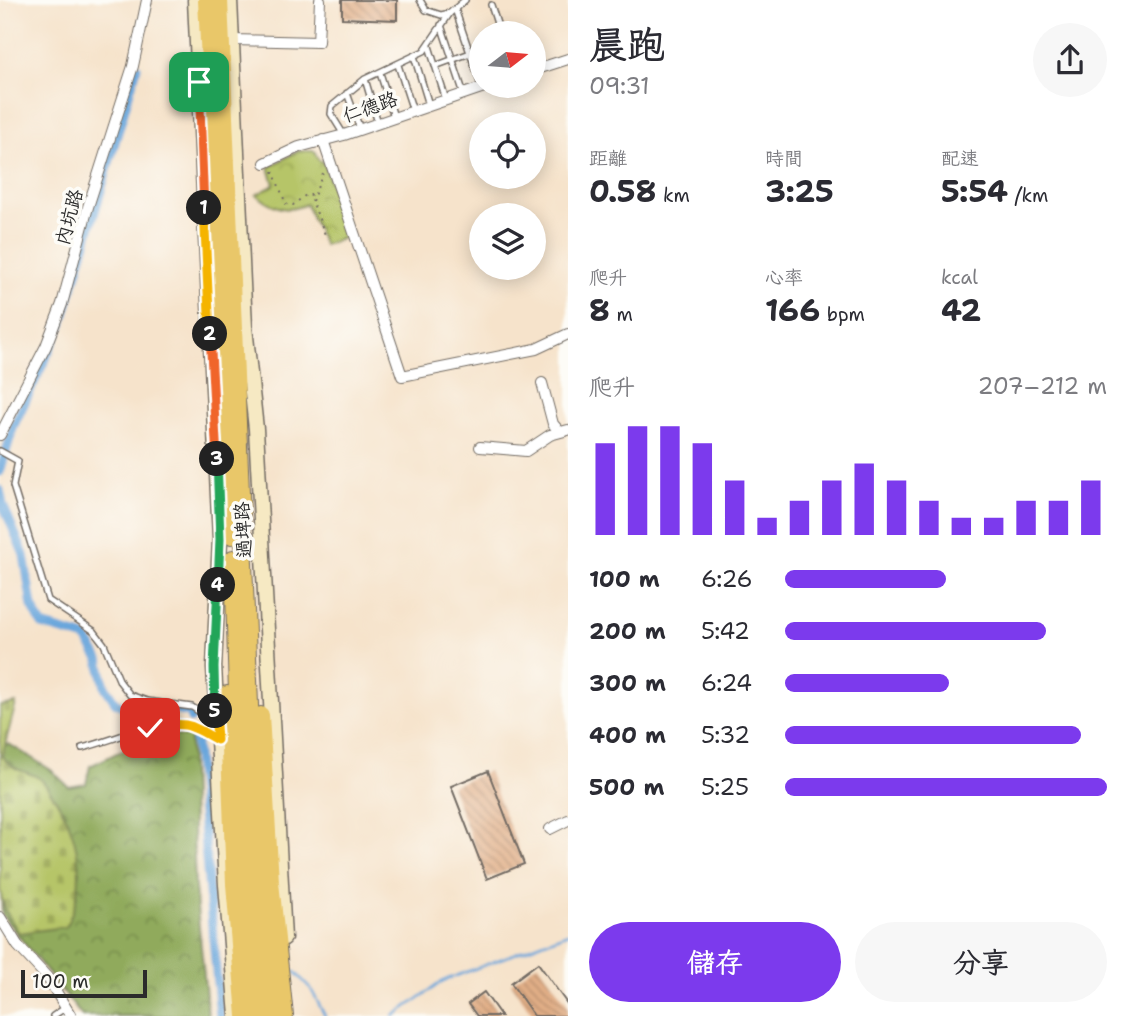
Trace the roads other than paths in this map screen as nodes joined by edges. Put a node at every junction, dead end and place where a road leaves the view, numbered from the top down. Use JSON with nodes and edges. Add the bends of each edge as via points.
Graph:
{"nodes":[{"id":1,"x":147,"y":0,"type":"edge"},
{"id":2,"x":195,"y":0,"type":"edge"},
{"id":3,"x":206,"y":0,"type":"edge"},
{"id":4,"x":220,"y":0,"type":"edge"},
{"id":5,"x":230,"y":0,"type":"edge"},
{"id":6,"x":320,"y":0,"type":"edge"},
{"id":7,"x":420,"y":0,"type":"edge"},
{"id":8,"x":465,"y":0,"type":"edge"},
{"id":9,"x":491,"y":5,"type":"dead end"},
{"id":10,"x":452,"y":11,"type":"junction"},
{"id":11,"x":496,"y":21,"type":"edge"},
{"id":12,"x":441,"y":24,"type":"junction"},
{"id":13,"x":232,"y":40,"type":"junction"},
{"id":14,"x":429,"y":46,"type":"junction"},
{"id":15,"x":469,"y":51,"type":"edge"},
{"id":16,"x":469,"y":53,"type":"edge"},
{"id":17,"x":414,"y":56,"type":"junction"},
{"id":18,"x":453,"y":59,"type":"junction"},
{"id":19,"x":568,"y":59,"type":"edge"},
{"id":20,"x":398,"y":65,"type":"junction"},
{"id":21,"x":435,"y":66,"type":"junction"},
{"id":22,"x":546,"y":66,"type":"edge"},
{"id":23,"x":380,"y":74,"type":"junction"},
{"id":24,"x":365,"y":79,"type":"junction"},
{"id":25,"x":469,"y":92,"type":"edge"},
{"id":26,"x":347,"y":93,"type":"junction"},
{"id":27,"x":464,"y":94,"type":"junction"},
{"id":28,"x":446,"y":100,"type":"junction"},
{"id":29,"x":429,"y":106,"type":"junction"},
{"id":30,"x":413,"y":111,"type":"junction"},
{"id":31,"x":394,"y":118,"type":"junction"},
{"id":32,"x":379,"y":123,"type":"junction"},
{"id":33,"x":360,"y":129,"type":"junction"},
{"id":34,"x":344,"y":135,"type":"junction"},
{"id":35,"x":323,"y":140,"type":"junction"},
{"id":36,"x":267,"y":162,"type":"road end"},
{"id":37,"x":568,"y":334,"type":"edge"},
{"id":38,"x":542,"y":383,"type":"dead end"},
{"id":39,"x":564,"y":431,"type":"edge"},
{"id":40,"x":0,"y":435,"type":"edge"},
{"id":41,"x":480,"y":447,"type":"dead end"},
{"id":42,"x":0,"y":452,"type":"edge"},
{"id":43,"x":233,"y":538,"type":"junction"},
{"id":44,"x":211,"y":737,"type":"junction"},
{"id":45,"x":82,"y":748,"type":"dead end"},
{"id":46,"x":568,"y":820,"type":"edge"},
{"id":47,"x":550,"y":829,"type":"dead end"},
{"id":48,"x":0,"y":916,"type":"edge"},
{"id":49,"x":68,"y":1012,"type":"edge"},
{"id":50,"x":284,"y":1015,"type":"edge"},
{"id":51,"x":53,"y":1016,"type":"edge"},
{"id":52,"x":237,"y":1016,"type":"edge"},
{"id":53,"x":245,"y":1016,"type":"edge"},
{"id":54,"x":259,"y":1016,"type":"edge"}],
"edges":[{"from":1,"to":40,"type":"street","name":"內坑路","via":[[134,66],[62,304],[46,346]]},
{"from":2,"to":44,"type":"main road","name":"過埤路","via":[[220,539]]},
{"from":3,"to":43,"type":"highway"},
{"from":4,"to":50,"type":"highway","via":[[235,328],[253,537],[271,882]]},
{"from":5,"to":13,"type":"main road","name":"過埤路"},
{"from":6,"to":13,"type":"street","via":[[318,42]]},
{"from":7,"to":10,"type":"lane","via":[[426,10],[441,15]]},
{"from":8,"to":10,"type":"lane"},
{"from":9,"to":11,"type":"lane"},
{"from":10,"to":12,"type":"lane"},
{"from":10,"to":15,"type":"lane"},
{"from":12,"to":14,"type":"lane"},
{"from":12,"to":18,"type":"lane"},
{"from":13,"to":50,"type":"main road","name":"過埤路","via":[[245,327],[257,429]]},
{"from":14,"to":17,"type":"lane"},
{"from":14,"to":21,"type":"lane"},
{"from":16,"to":18,"type":"lane"},
{"from":17,"to":20,"type":"lane"},
{"from":17,"to":29,"type":"lane"},
{"from":18,"to":21,"type":"lane"},
{"from":18,"to":27,"type":"lane"},
{"from":19,"to":22,"type":"street"},
{"from":20,"to":23,"type":"lane"},
{"from":20,"to":30,"type":"lane"},
{"from":21,"to":28,"type":"lane"},
{"from":23,"to":24,"type":"lane"},
{"from":23,"to":31,"type":"lane"},
{"from":24,"to":26,"type":"lane"},
{"from":24,"to":32,"type":"lane"},
{"from":25,"to":27,"type":"street","name":"仁德路"},
{"from":26,"to":33,"type":"lane"},
{"from":26,"to":34,"type":"lane","via":[[330,110]]},
{"from":27,"to":28,"type":"street","name":"仁德路"},
{"from":28,"to":29,"type":"street","name":"仁德路"},
{"from":29,"to":30,"type":"street","name":"仁德路"},
{"from":30,"to":31,"type":"street","name":"仁德路"},
{"from":31,"to":32,"type":"street","name":"仁德路"},
{"from":32,"to":33,"type":"street","name":"仁德路"},
{"from":33,"to":34,"type":"street","name":"仁德路"},
{"from":34,"to":35,"type":"street","name":"仁德路"},
{"from":35,"to":36,"type":"street","name":"仁德路"},
{"from":35,"to":37,"type":"street","via":[[402,376],[536,349]]},
{"from":38,"to":39,"type":"street","via":[[553,424]]},
{"from":39,"to":41,"type":"street","via":[[526,451]]},
{"from":42,"to":44,"type":"lane","via":[[18,461],[13,486],[48,600],[94,631],[130,695],[192,708],[207,717]]},
{"from":43,"to":53,"type":"highway","via":[[227,754]]},
{"from":43,"to":54,"type":"highway","via":[[239,752]]},
{"from":44,"to":45,"type":"lane","via":[[196,726],[173,724]]},
{"from":44,"to":52,"type":"main road","name":"過埤路"},
{"from":46,"to":47,"type":"street"},
{"from":48,"to":49,"type":"street"},
{"from":49,"to":51,"type":"lane"}]}
